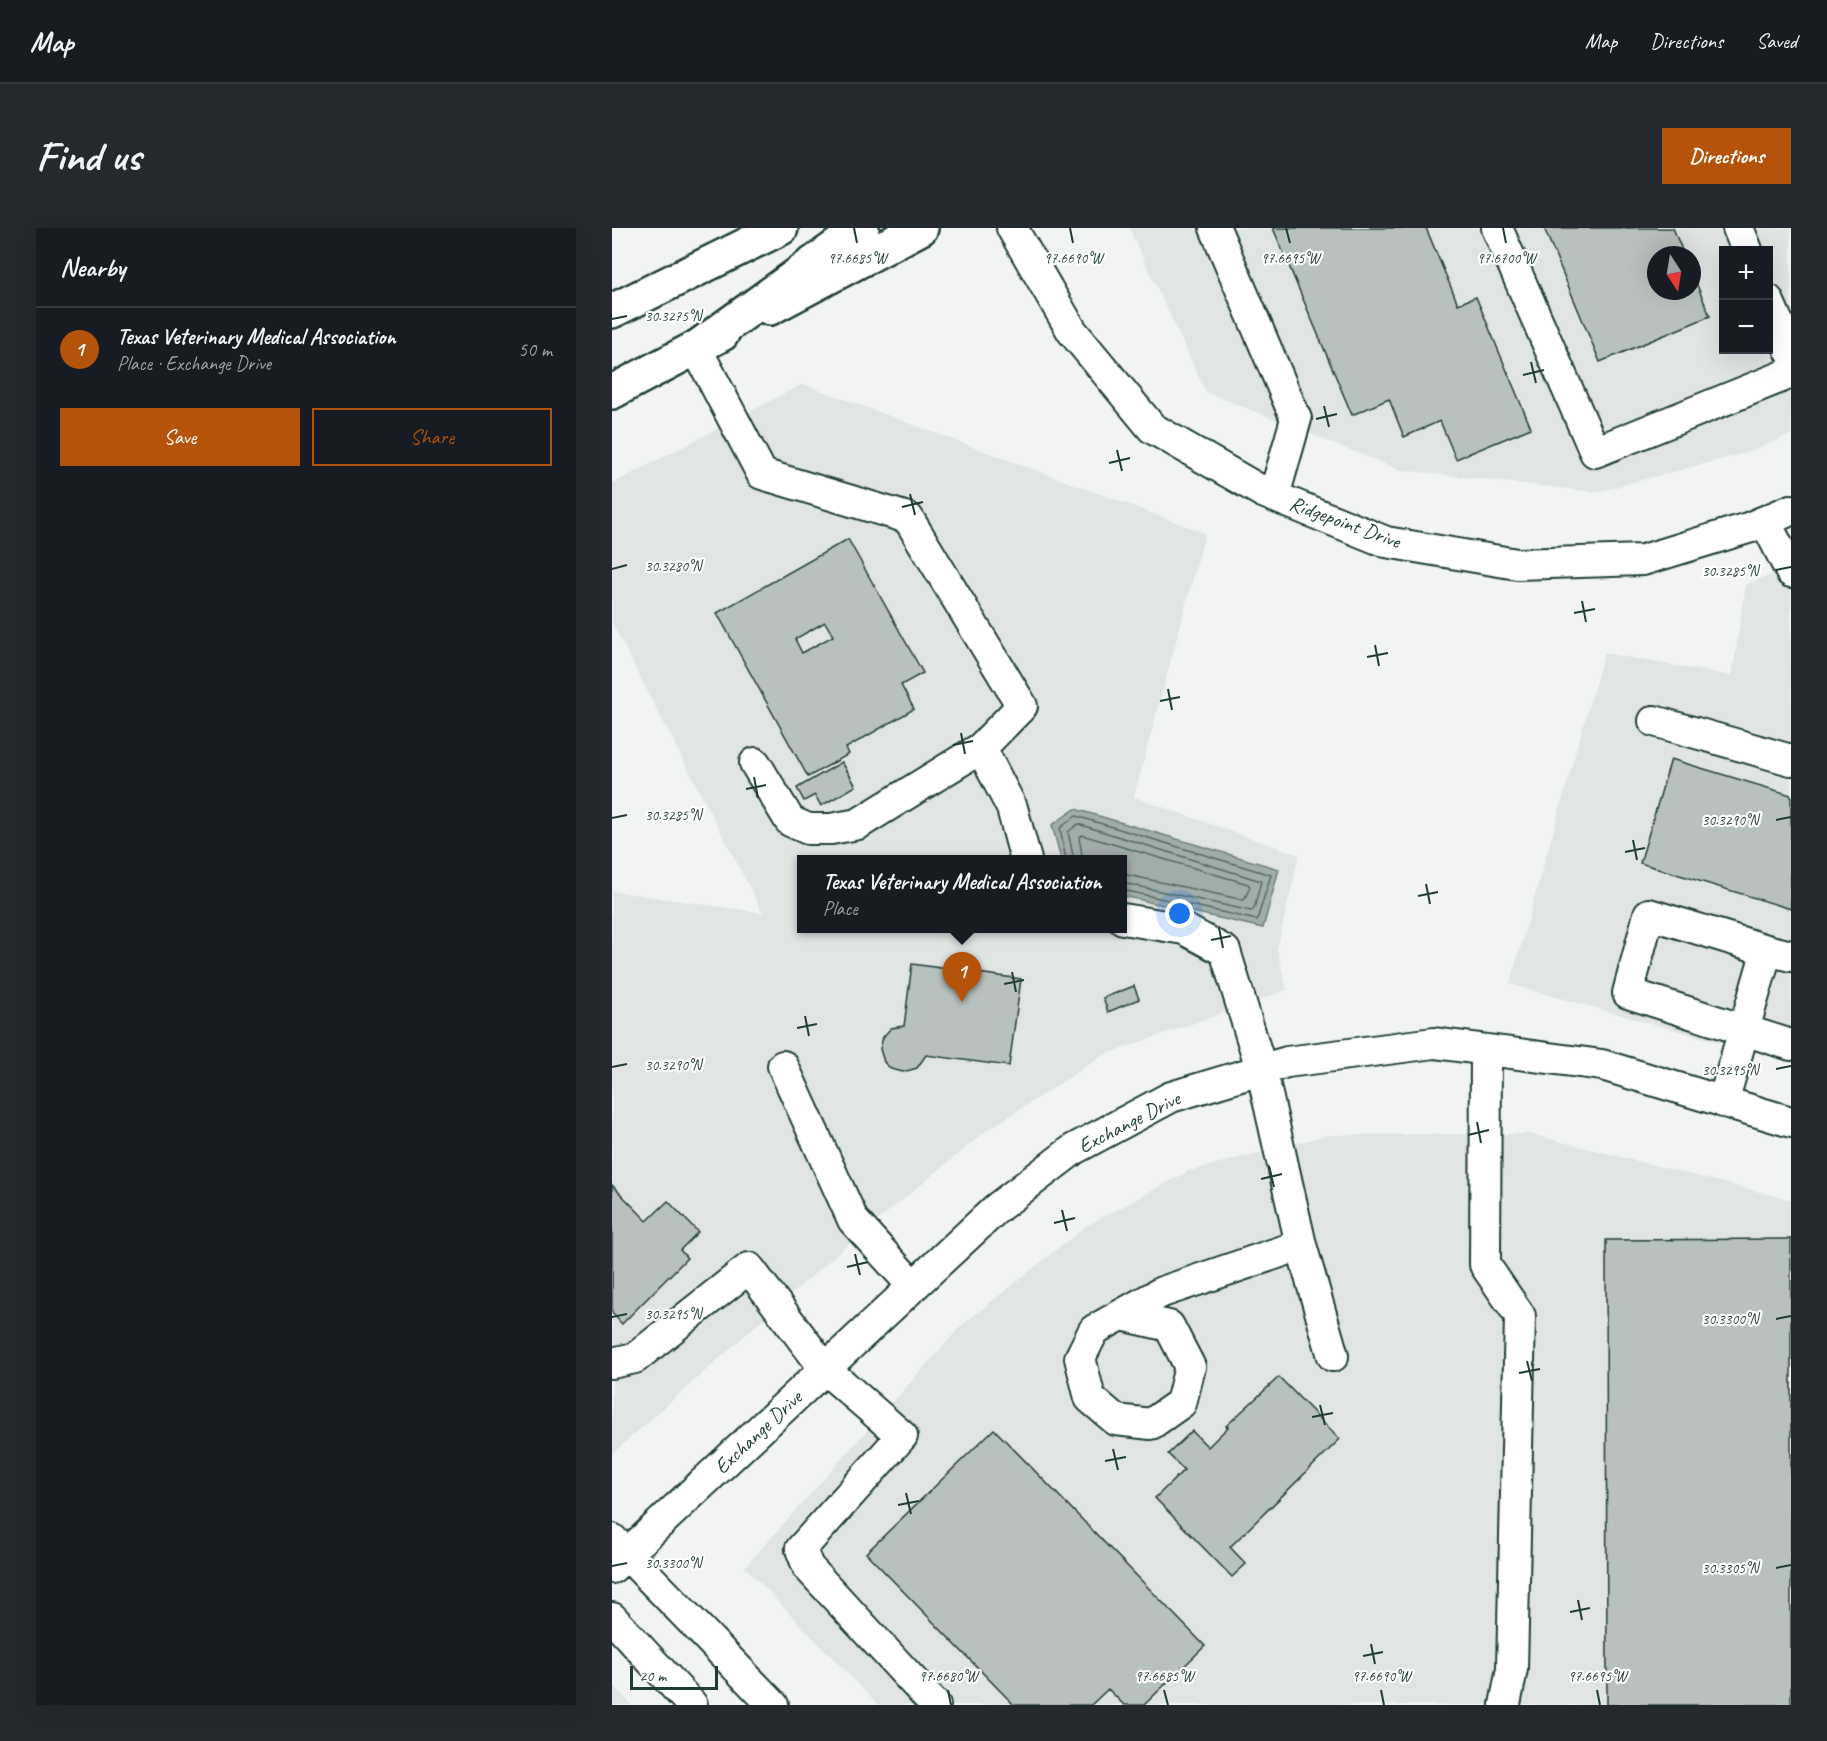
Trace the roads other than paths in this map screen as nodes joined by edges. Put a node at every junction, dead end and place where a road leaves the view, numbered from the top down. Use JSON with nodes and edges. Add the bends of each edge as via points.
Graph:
{"nodes":[{"id":1,"x":782,"y":228,"type":"edge"},
{"id":2,"x":862,"y":228,"type":"edge"},
{"id":3,"x":921,"y":228,"type":"edge"},
{"id":4,"x":1012,"y":228,"type":"edge"},
{"id":5,"x":1215,"y":228,"type":"edge"},
{"id":6,"x":1497,"y":228,"type":"edge"},
{"id":7,"x":1737,"y":228,"type":"edge"},
{"id":8,"x":1745,"y":246,"type":"edge"},
{"id":9,"x":612,"y":311,"type":"edge"},
{"id":10,"x":1773,"y":311,"type":"edge"},
{"id":11,"x":696,"y":348,"type":"junction"},
{"id":12,"x":1791,"y":352,"type":"edge"},
{"id":13,"x":1791,"y":373,"type":"edge"},
{"id":14,"x":612,"y":392,"type":"edge"},
{"id":15,"x":1274,"y":496,"type":"junction"},
{"id":16,"x":1778,"y":516,"type":"edge"},
{"id":17,"x":1791,"y":572,"type":"edge"},
{"id":18,"x":1653,"y":721,"type":"dead end"},
{"id":19,"x":981,"y":748,"type":"junction"},
{"id":20,"x":1791,"y":760,"type":"edge"},
{"id":21,"x":755,"y":763,"type":"dead end"},
{"id":22,"x":1025,"y":855,"type":"edge"},
{"id":23,"x":1127,"y":920,"type":"edge"},
{"id":24,"x":1779,"y":953,"type":"edge"},
{"id":25,"x":1744,"y":1031,"type":"junction"},
{"id":26,"x":1791,"y":1044,"type":"edge"},
{"id":27,"x":1486,"y":1050,"type":"junction"},
{"id":28,"x":783,"y":1066,"type":"dead end"},
{"id":29,"x":1261,"y":1068,"type":"junction"},
{"id":30,"x":1723,"y":1102,"type":"junction"},
{"id":31,"x":1791,"y":1122,"type":"edge"},
{"id":32,"x":1301,"y":1245,"type":"junction"},
{"id":33,"x":913,"y":1286,"type":"junction"},
{"id":34,"x":1121,"y":1315,"type":"dead end"},
{"id":35,"x":1333,"y":1356,"type":"dead end"},
{"id":36,"x":612,"y":1363,"type":"edge"},
{"id":37,"x":825,"y":1369,"type":"junction"},
{"id":38,"x":617,"y":1554,"type":"edge"},
{"id":39,"x":612,"y":1618,"type":"edge"},
{"id":40,"x":692,"y":1705,"type":"edge"},
{"id":41,"x":773,"y":1705,"type":"edge"},
{"id":42,"x":935,"y":1705,"type":"edge"},
{"id":43,"x":1505,"y":1705,"type":"edge"}],
"edges":[{"from":1,"to":9,"type":"main road"},
{"from":2,"to":11,"type":"main road"},
{"from":3,"to":11,"type":"main road"},
{"from":4,"to":15,"type":"street","name":"Ridgepoint Drive","via":[[1072,331],[1152,428]]},
{"from":5,"to":15,"type":"street","via":[[1296,419]]},
{"from":6,"to":13,"type":"street","via":[[1595,452]]},
{"from":7,"to":8,"type":"street"},
{"from":10,"to":12,"type":"street"},
{"from":11,"to":14,"type":"main road"},
{"from":11,"to":19,"type":"street","via":[[762,474],[908,518],[1022,706]]},
{"from":15,"to":16,"type":"street","name":"Ridgepoint Drive","via":[[1386,542],[1517,564],[1643,560]]},
{"from":16,"to":17,"type":"street"},
{"from":18,"to":20,"type":"street"},
{"from":19,"to":21,"type":"street","via":[[858,824],[831,829],[807,829],[790,821]]},
{"from":19,"to":22,"type":"street","via":[[1012,808]]},
{"from":23,"to":29,"type":"street","via":[[1184,929],[1224,951]]},
{"from":24,"to":25,"type":"street"},
{"from":24,"to":25,"type":"street","via":[[1649,914],[1628,993]]},
{"from":25,"to":26,"type":"street"},
{"from":25,"to":30,"type":"street"},
{"from":27,"to":29,"type":"street","name":"Exchange Drive","via":[[1434,1043]]},
{"from":27,"to":30,"type":"street","name":"Exchange Drive","via":[[1602,1065]]},
{"from":27,"to":43,"type":"street","via":[[1485,1265],[1520,1316],[1512,1669]]},
{"from":28,"to":33,"type":"street","via":[[853,1220]]},
{"from":29,"to":32,"type":"street"},
{"from":29,"to":33,"type":"street","name":"Exchange Drive","via":[[1171,1097],[1074,1149],[997,1208]]},
{"from":30,"to":31,"type":"street","name":"Exchange Drive"},
{"from":32,"to":34,"type":"street","via":[[1162,1292]]},
{"from":32,"to":35,"type":"street"},
{"from":33,"to":37,"type":"street","name":"Exchange Drive"},
{"from":36,"to":37,"type":"street","via":[[635,1358],[749,1268]]},
{"from":37,"to":38,"type":"street","name":"Exchange Drive"},
{"from":37,"to":42,"type":"street","via":[[902,1436],[801,1549],[808,1567]]},
{"from":38,"to":41,"type":"street"},
{"from":39,"to":40,"type":"street"}]}
